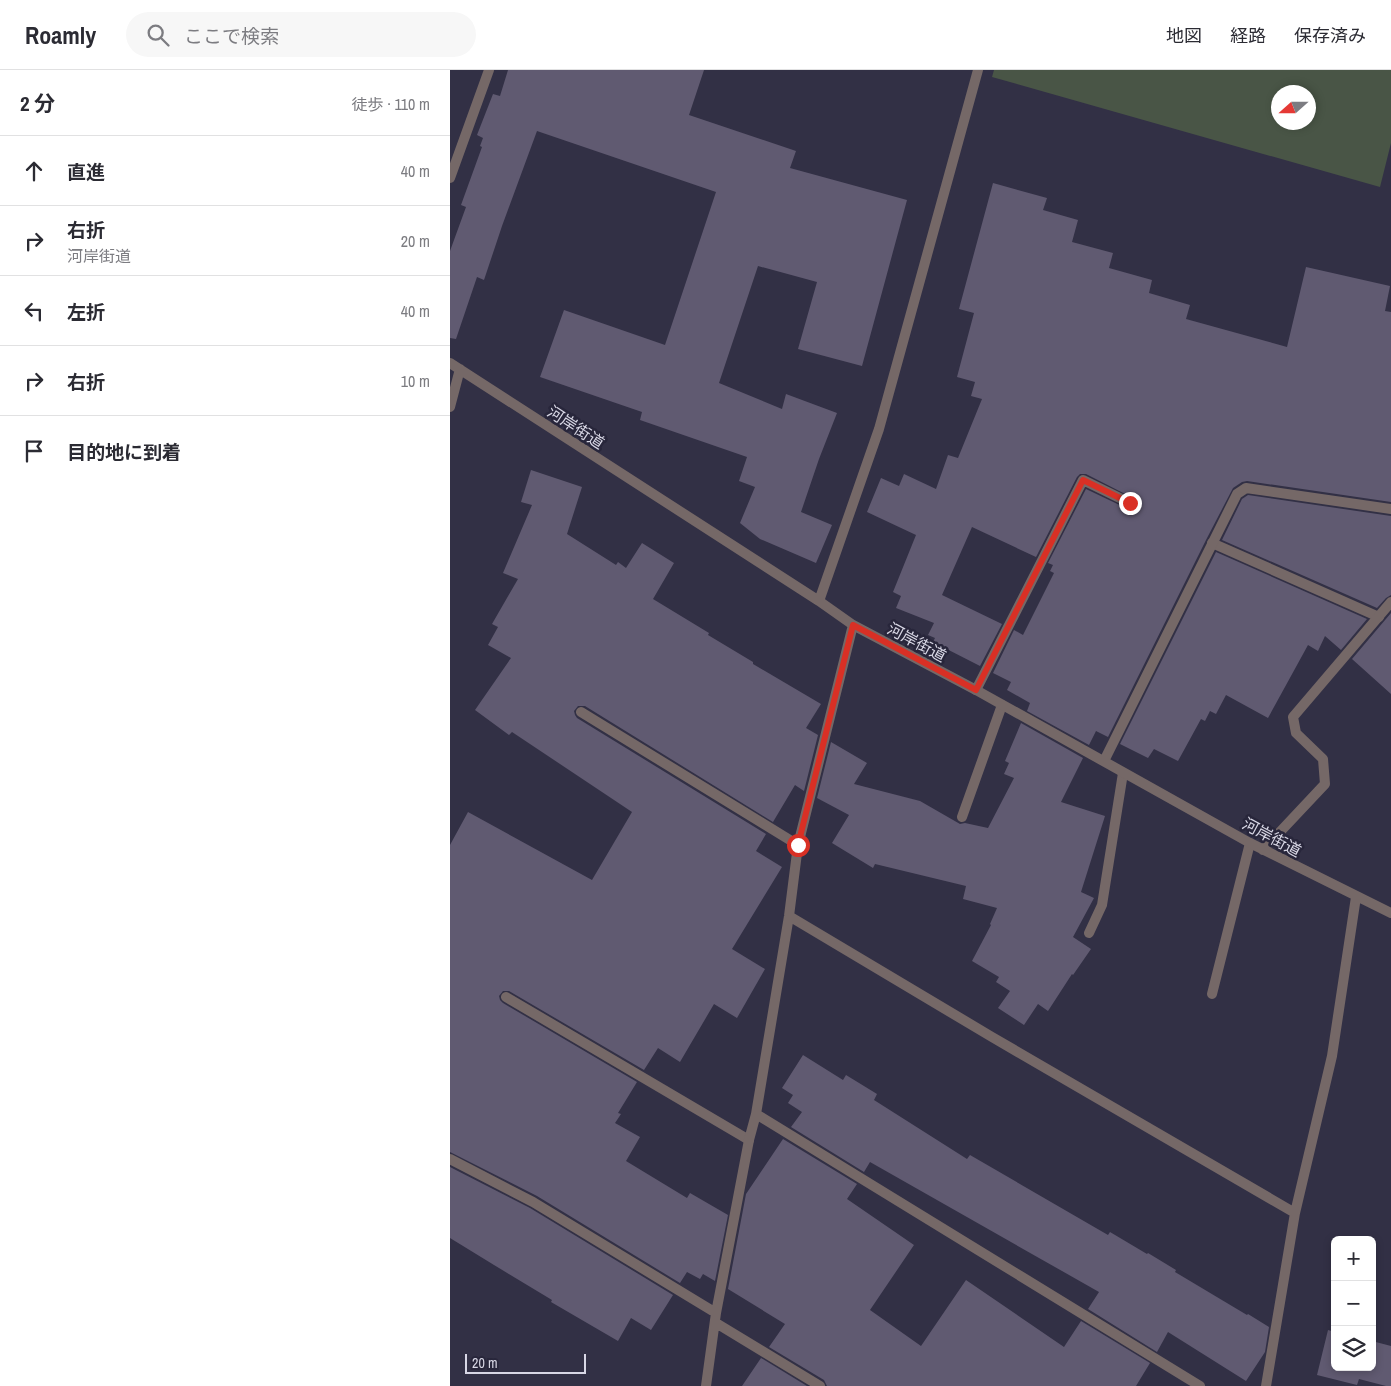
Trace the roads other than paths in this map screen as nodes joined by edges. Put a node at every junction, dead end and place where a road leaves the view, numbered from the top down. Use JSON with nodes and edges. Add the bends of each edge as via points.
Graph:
{"nodes":[{"id":1,"x":489,"y":70,"type":"edge"},
{"id":2,"x":978,"y":70,"type":"edge"},
{"id":3,"x":450,"y":178,"type":"edge"},
{"id":4,"x":450,"y":363,"type":"edge"},
{"id":5,"x":460,"y":369,"type":"junction"},
{"id":6,"x":450,"y":407,"type":"edge"},
{"id":7,"x":1130,"y":503,"type":"dead end"},
{"id":8,"x":1391,"y":509,"type":"edge"},
{"id":9,"x":1212,"y":543,"type":"junction"},
{"id":10,"x":819,"y":601,"type":"junction"},
{"id":11,"x":1391,"y":602,"type":"edge"},
{"id":12,"x":1379,"y":617,"type":"junction"},
{"id":13,"x":853,"y":625,"type":"junction"},
{"id":14,"x":976,"y":690,"type":"junction"},
{"id":15,"x":1002,"y":705,"type":"junction"},
{"id":16,"x":581,"y":712,"type":"dead end"},
{"id":17,"x":1104,"y":762,"type":"junction"},
{"id":18,"x":1123,"y":773,"type":"junction"},
{"id":19,"x":962,"y":817,"type":"dead end"},
{"id":20,"x":1250,"y":843,"type":"junction"},
{"id":21,"x":798,"y":845,"type":"junction"},
{"id":22,"x":1264,"y":850,"type":"junction"},
{"id":23,"x":1356,"y":897,"type":"junction"},
{"id":24,"x":1391,"y":913,"type":"edge"},
{"id":25,"x":789,"y":916,"type":"junction"},
{"id":26,"x":1089,"y":933,"type":"dead end"},
{"id":27,"x":1212,"y":994,"type":"dead end"},
{"id":28,"x":506,"y":997,"type":"dead end"},
{"id":29,"x":756,"y":1114,"type":"junction"},
{"id":30,"x":749,"y":1140,"type":"junction"},
{"id":31,"x":450,"y":1159,"type":"edge"},
{"id":32,"x":1295,"y":1213,"type":"junction"},
{"id":33,"x":716,"y":1318,"type":"junction"},
{"id":34,"x":706,"y":1386,"type":"edge"},
{"id":35,"x":820,"y":1386,"type":"edge"},
{"id":36,"x":1200,"y":1386,"type":"edge"},
{"id":37,"x":1266,"y":1386,"type":"edge"}],
"edges":[{"from":1,"to":3,"type":"street"},
{"from":2,"to":10,"type":"street","via":[[879,429]]},
{"from":4,"to":5,"type":"street","name":"河岸街道"},
{"from":5,"to":6,"type":"street"},
{"from":5,"to":10,"type":"street","name":"河岸街道"},
{"from":7,"to":14,"type":"street","via":[[1083,480]]},
{"from":8,"to":9,"type":"street","via":[[1246,488],[1237,494]]},
{"from":9,"to":12,"type":"street"},
{"from":9,"to":17,"type":"street"},
{"from":10,"to":13,"type":"street","name":"河岸街道"},
{"from":11,"to":12,"type":"street"},
{"from":12,"to":22,"type":"street","via":[[1293,717],[1296,733],[1323,759],[1325,784]]},
{"from":13,"to":14,"type":"street","name":"河岸街道"},
{"from":13,"to":21,"type":"street"},
{"from":14,"to":15,"type":"street","name":"河岸街道"},
{"from":15,"to":17,"type":"street","name":"河岸街道"},
{"from":15,"to":19,"type":"street"},
{"from":16,"to":21,"type":"street"},
{"from":17,"to":18,"type":"street","name":"河岸街道"},
{"from":18,"to":20,"type":"street","name":"河岸街道"},
{"from":18,"to":26,"type":"street","via":[[1102,905]]},
{"from":20,"to":22,"type":"street","name":"河岸街道"},
{"from":20,"to":27,"type":"street"},
{"from":21,"to":25,"type":"street"},
{"from":22,"to":23,"type":"street","name":"河岸街道"},
{"from":23,"to":24,"type":"street","name":"河岸街道"},
{"from":23,"to":32,"type":"street","via":[[1332,1056]]},
{"from":25,"to":29,"type":"street"},
{"from":25,"to":32,"type":"street"},
{"from":28,"to":30,"type":"street"},
{"from":29,"to":30,"type":"street"},
{"from":29,"to":36,"type":"street"},
{"from":30,"to":33,"type":"street"},
{"from":31,"to":33,"type":"street","via":[[533,1202]]},
{"from":32,"to":37,"type":"street"},
{"from":33,"to":34,"type":"street"},
{"from":33,"to":35,"type":"street"}]}
